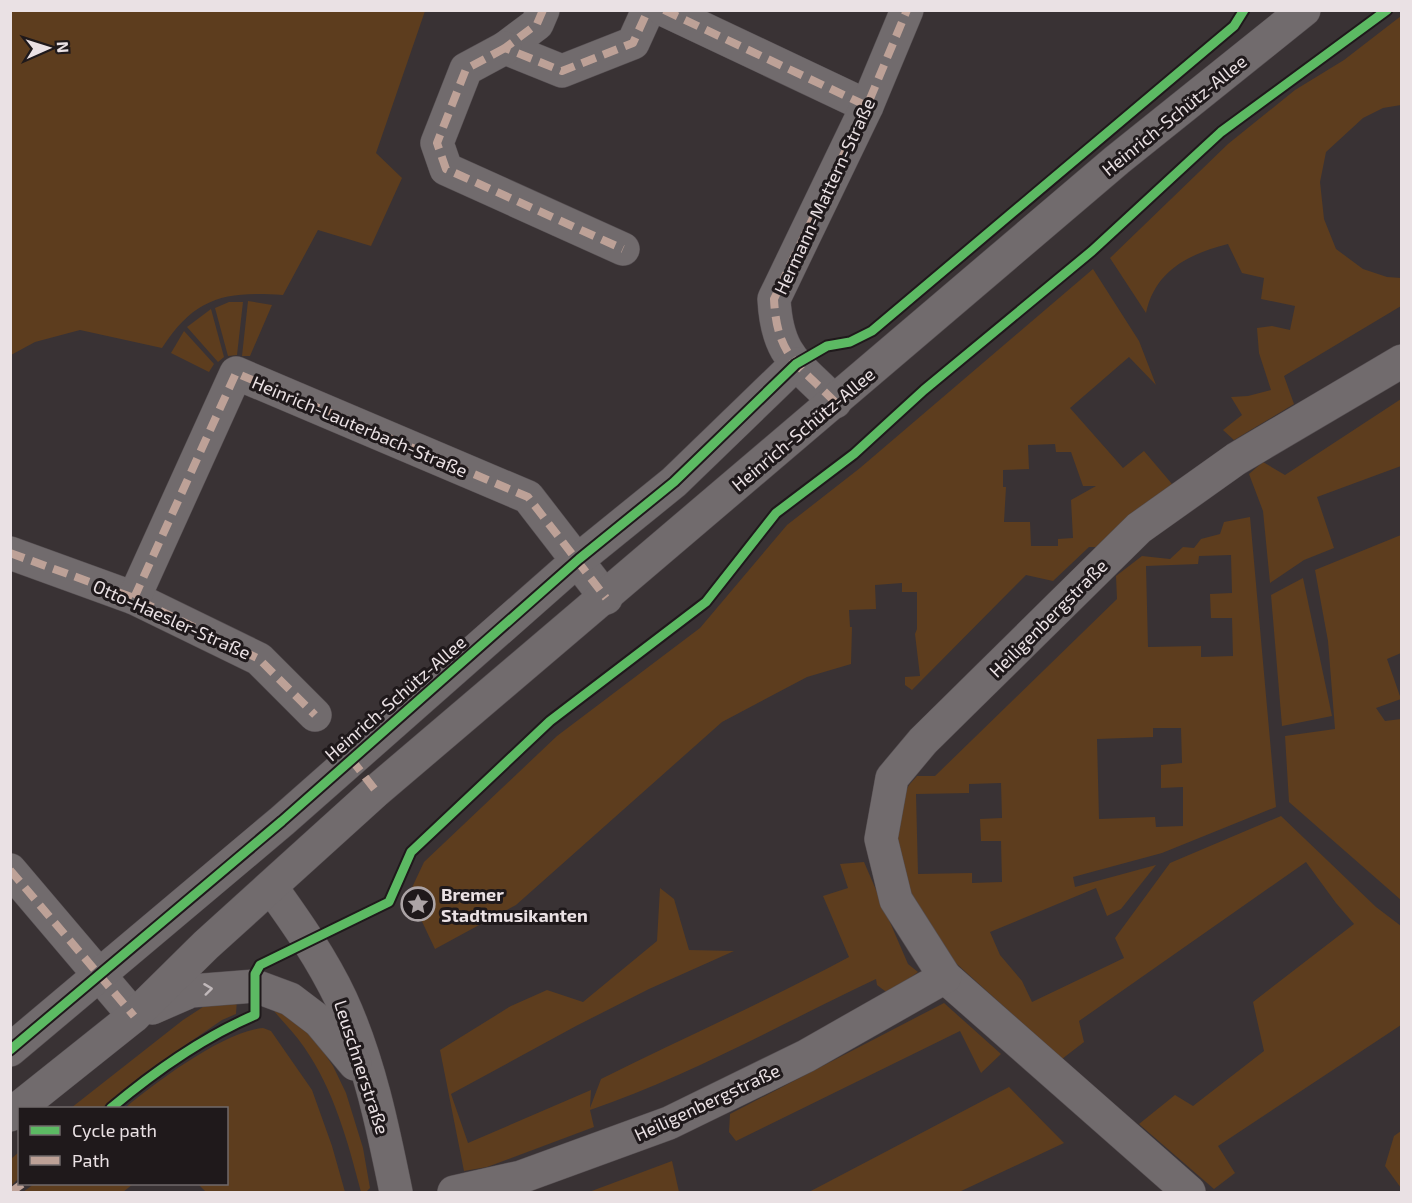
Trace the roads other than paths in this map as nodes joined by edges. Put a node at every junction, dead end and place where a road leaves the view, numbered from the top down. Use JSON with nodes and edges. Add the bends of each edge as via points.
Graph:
{"nodes":[{"id":1,"x":543,"y":10,"type":"edge"},
{"id":2,"x":648,"y":10,"type":"edge"},
{"id":3,"x":664,"y":10,"type":"edge"},
{"id":4,"x":907,"y":10,"type":"edge"},
{"id":5,"x":1304,"y":10,"type":"edge"},
{"id":6,"x":505,"y":48,"type":"junction"},
{"id":7,"x":867,"y":106,"type":"junction"},
{"id":8,"x":623,"y":249,"type":"dead end"},
{"id":9,"x":1401,"y":361,"type":"edge"},
{"id":10,"x":796,"y":364,"type":"junction"},
{"id":11,"x":835,"y":402,"type":"junction"},
{"id":12,"x":10,"y":553,"type":"edge"},
{"id":13,"x":579,"y":559,"type":"junction"},
{"id":14,"x":134,"y":598,"type":"junction"},
{"id":15,"x":606,"y":598,"type":"junction"},
{"id":16,"x":315,"y":715,"type":"dead end"},
{"id":17,"x":351,"y":759,"type":"junction"},
{"id":18,"x":376,"y":791,"type":"junction"},
{"id":19,"x":10,"y":870,"type":"edge"},
{"id":20,"x":271,"y":887,"type":"junction"},
{"id":21,"x":98,"y":975,"type":"junction"},
{"id":22,"x":945,"y":976,"type":"junction"},
{"id":23,"x":134,"y":1016,"type":"junction"},
{"id":24,"x":10,"y":1050,"type":"edge"},
{"id":25,"x":372,"y":1088,"type":"junction"},
{"id":26,"x":20,"y":1107,"type":"edge"},
{"id":27,"x":396,"y":1192,"type":"edge"},
{"id":28,"x":454,"y":1192,"type":"edge"},
{"id":29,"x":1189,"y":1192,"type":"edge"}],
"edges":[{"from":1,"to":6,"type":"street","via":[[537,24]]},
{"from":2,"to":6,"type":"street","via":[[633,43],[562,71]]},
{"from":3,"to":7,"type":"street"},
{"from":4,"to":7,"type":"street","name":"Hermann-Mattern-Straße"},
{"from":5,"to":11,"type":"street","name":"Heinrich-Schütz-Allee","via":[[1117,160]]},
{"from":6,"to":8,"type":"street","via":[[466,69],[437,143],[446,169]]},
{"from":7,"to":10,"type":"street","name":"Hermann-Mattern-Straße","via":[[774,299],[776,327]]},
{"from":9,"to":22,"type":"street","name":"Heiligenbergstraße","via":[[1236,459],[1139,528],[923,741],[892,778],[881,839],[896,900]]},
{"from":10,"to":11,"type":"street","name":"Hermann-Mattern-Straße"},
{"from":10,"to":13,"type":"street","name":"Heinrich-Schütz-Allee","via":[[674,482]]},
{"from":11,"to":15,"type":"street","name":"Heinrich-Schütz-Allee"},
{"from":12,"to":14,"type":"street","name":"Otto-Haesler-Straße"},
{"from":13,"to":14,"type":"street","name":"Heinrich-Lauterbach-Straße","via":[[528,497],[236,373]]},
{"from":13,"to":15,"type":"street","name":"Heinrich-Lauterbach-Straße"},
{"from":13,"to":17,"type":"street","name":"Heinrich-Schütz-Allee"},
{"from":14,"to":16,"type":"street","name":"Otto-Haesler-Straße","via":[[259,659]]},
{"from":15,"to":18,"type":"street","name":"Heinrich-Schütz-Allee"},
{"from":17,"to":18,"type":"street"},
{"from":17,"to":21,"type":"street","name":"Heinrich-Schütz-Allee"},
{"from":18,"to":20,"type":"street","name":"Heinrich-Schütz-Allee"},
{"from":19,"to":21,"type":"street"},
{"from":20,"to":23,"type":"street","name":"Heinrich-Schütz-Allee"},
{"from":20,"to":25,"type":"street","name":"Leuschnerstraße","via":[[310,942],[342,1000]]},
{"from":21,"to":23,"type":"street"},
{"from":21,"to":24,"type":"street","name":"Heinrich-Schütz-Allee"},
{"from":22,"to":28,"type":"street","name":"Heiligenbergstraße","via":[[806,1056],[669,1123],[521,1177]]},
{"from":22,"to":29,"type":"street","name":"Heiligenbergstraße"},
{"from":23,"to":25,"type":"street","one_way":true,"via":[[191,991],[255,986],[290,999],[319,1021]]},
{"from":23,"to":26,"type":"street","name":"Heinrich-Schütz-Allee"},
{"from":25,"to":27,"type":"street","name":"Leuschnerstraße"}]}
